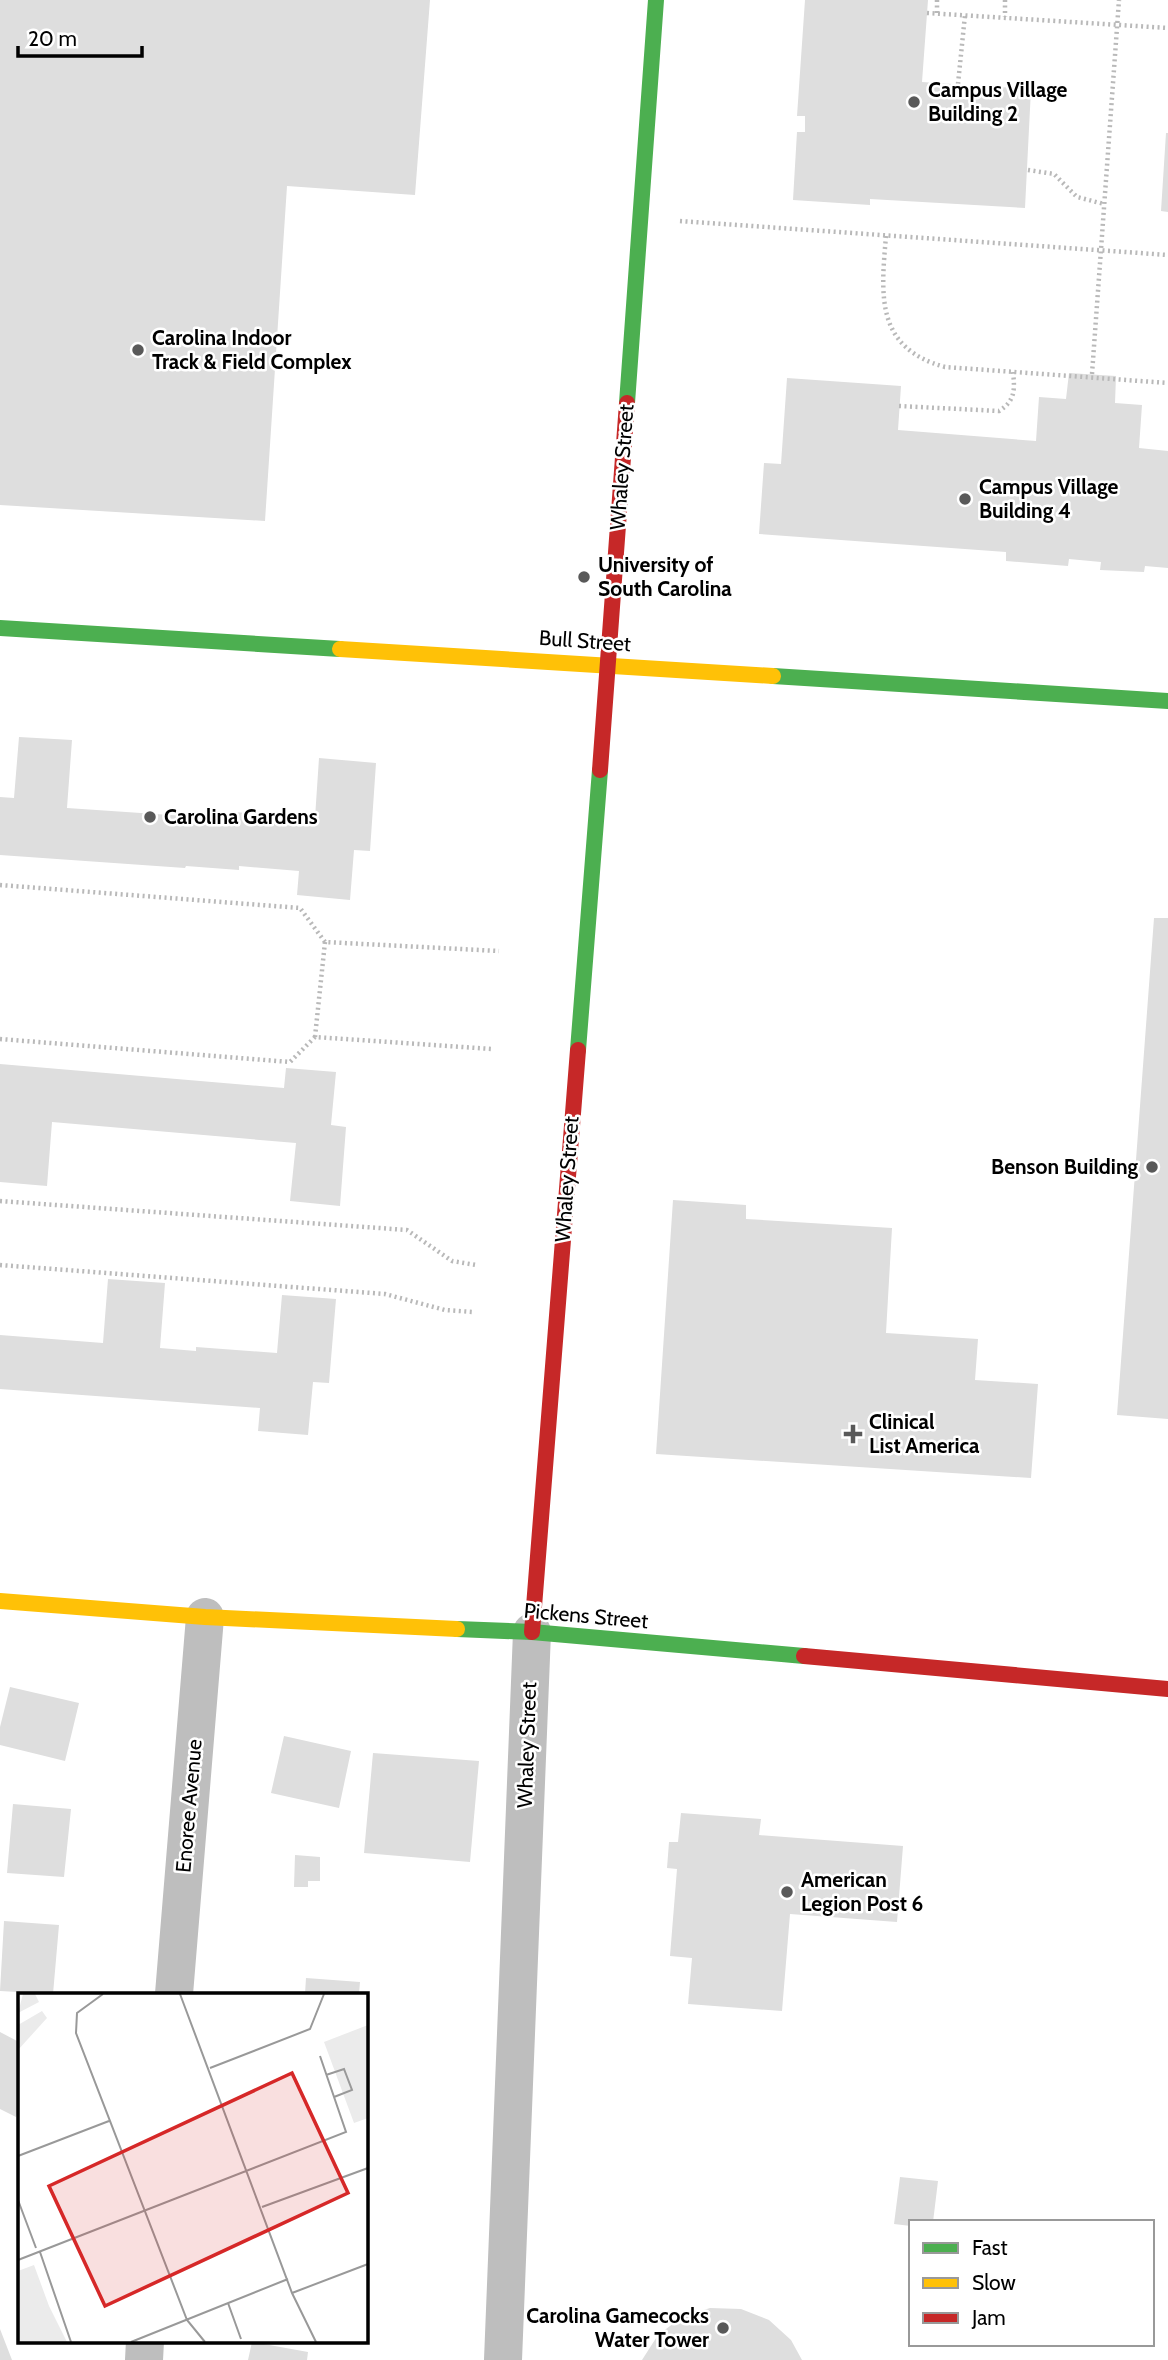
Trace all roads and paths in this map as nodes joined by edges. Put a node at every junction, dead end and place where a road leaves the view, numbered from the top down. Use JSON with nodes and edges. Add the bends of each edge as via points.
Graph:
{"nodes":[{"id":1,"x":656,"y":0,"type":"edge"},
{"id":2,"x":937,"y":0,"type":"edge"},
{"id":3,"x":1005,"y":0,"type":"edge"},
{"id":4,"x":1119,"y":0,"type":"edge"},
{"id":5,"x":927,"y":12,"type":"dead end"},
{"id":6,"x":937,"y":13,"type":"junction"},
{"id":7,"x":965,"y":15,"type":"junction"},
{"id":8,"x":1005,"y":17,"type":"junction"},
{"id":9,"x":1117,"y":25,"type":"junction"},
{"id":10,"x":1168,"y":28,"type":"edge"},
{"id":11,"x":958,"y":84,"type":"dead end"},
{"id":12,"x":1028,"y":170,"type":"dead end"},
{"id":13,"x":1104,"y":204,"type":"junction"},
{"id":14,"x":677,"y":221,"type":"dead end"},
{"id":15,"x":886,"y":236,"type":"junction"},
{"id":16,"x":1101,"y":250,"type":"junction"},
{"id":17,"x":1168,"y":255,"type":"edge"},
{"id":18,"x":1013,"y":372,"type":"junction"},
{"id":19,"x":1092,"y":374,"type":"dead end"},
{"id":20,"x":1168,"y":383,"type":"edge"},
{"id":21,"x":899,"y":406,"type":"dead end"},
{"id":22,"x":0,"y":628,"type":"edge"},
{"id":23,"x":608,"y":664,"type":"junction"},
{"id":24,"x":1168,"y":701,"type":"edge"},
{"id":25,"x":0,"y":885,"type":"edge"},
{"id":26,"x":325,"y":943,"type":"junction"},
{"id":27,"x":499,"y":951,"type":"dead end"},
{"id":28,"x":316,"y":1037,"type":"junction"},
{"id":29,"x":0,"y":1039,"type":"edge"},
{"id":30,"x":492,"y":1049,"type":"dead end"},
{"id":31,"x":0,"y":1201,"type":"edge"},
{"id":32,"x":0,"y":1265,"type":"edge"},
{"id":33,"x":476,"y":1265,"type":"dead end"},
{"id":34,"x":473,"y":1312,"type":"dead end"},
{"id":35,"x":0,"y":1601,"type":"edge"},
{"id":36,"x":205,"y":1617,"type":"junction"},
{"id":37,"x":532,"y":1632,"type":"junction"},
{"id":38,"x":1168,"y":1689,"type":"edge"},
{"id":39,"x":174,"y":1993,"type":"edge"},
{"id":40,"x":145,"y":2342,"type":"edge"},
{"id":41,"x":144,"y":2360,"type":"edge"},
{"id":42,"x":503,"y":2360,"type":"edge"}],
"edges":[{"from":1,"to":23,"type":"street","name":"Whaley Street"},
{"from":2,"to":6,"type":"path"},
{"from":3,"to":8,"type":"path"},
{"from":4,"to":9,"type":"path"},
{"from":5,"to":6,"type":"path"},
{"from":6,"to":7,"type":"path"},
{"from":7,"to":8,"type":"path"},
{"from":7,"to":11,"type":"path"},
{"from":8,"to":9,"type":"path"},
{"from":9,"to":10,"type":"path"},
{"from":9,"to":13,"type":"path"},
{"from":12,"to":13,"type":"path","via":[[1054,174],[1077,197]]},
{"from":13,"to":16,"type":"path"},
{"from":14,"to":15,"type":"path"},
{"from":15,"to":16,"type":"path"},
{"from":15,"to":18,"type":"path","via":[[882,301],[887,320],[903,345],[926,362],[945,367]]},
{"from":16,"to":17,"type":"path"},
{"from":16,"to":19,"type":"path"},
{"from":18,"to":20,"type":"path"},
{"from":18,"to":21,"type":"path","via":[[1015,392],[1009,405],[999,411]]},
{"from":22,"to":23,"type":"street","name":"Bull Street"},
{"from":23,"to":24,"type":"street","name":"Bull Street"},
{"from":23,"to":37,"type":"street","name":"Whaley Street"},
{"from":25,"to":26,"type":"path","via":[[300,908]]},
{"from":26,"to":27,"type":"path"},
{"from":26,"to":28,"type":"path"},
{"from":28,"to":29,"type":"path","via":[[290,1062]]},
{"from":28,"to":30,"type":"path"},
{"from":31,"to":33,"type":"path","via":[[407,1230],[452,1261]]},
{"from":32,"to":34,"type":"path","via":[[384,1294],[445,1310]]},
{"from":35,"to":36,"type":"street","name":"Pickens Street"},
{"from":36,"to":37,"type":"street","name":"Pickens Street"},
{"from":36,"to":39,"type":"street","name":"Enoree Avenue"},
{"from":37,"to":38,"type":"street","name":"Pickens Street"},
{"from":37,"to":42,"type":"street","name":"Whaley Street"},
{"from":40,"to":41,"type":"street"}]}
